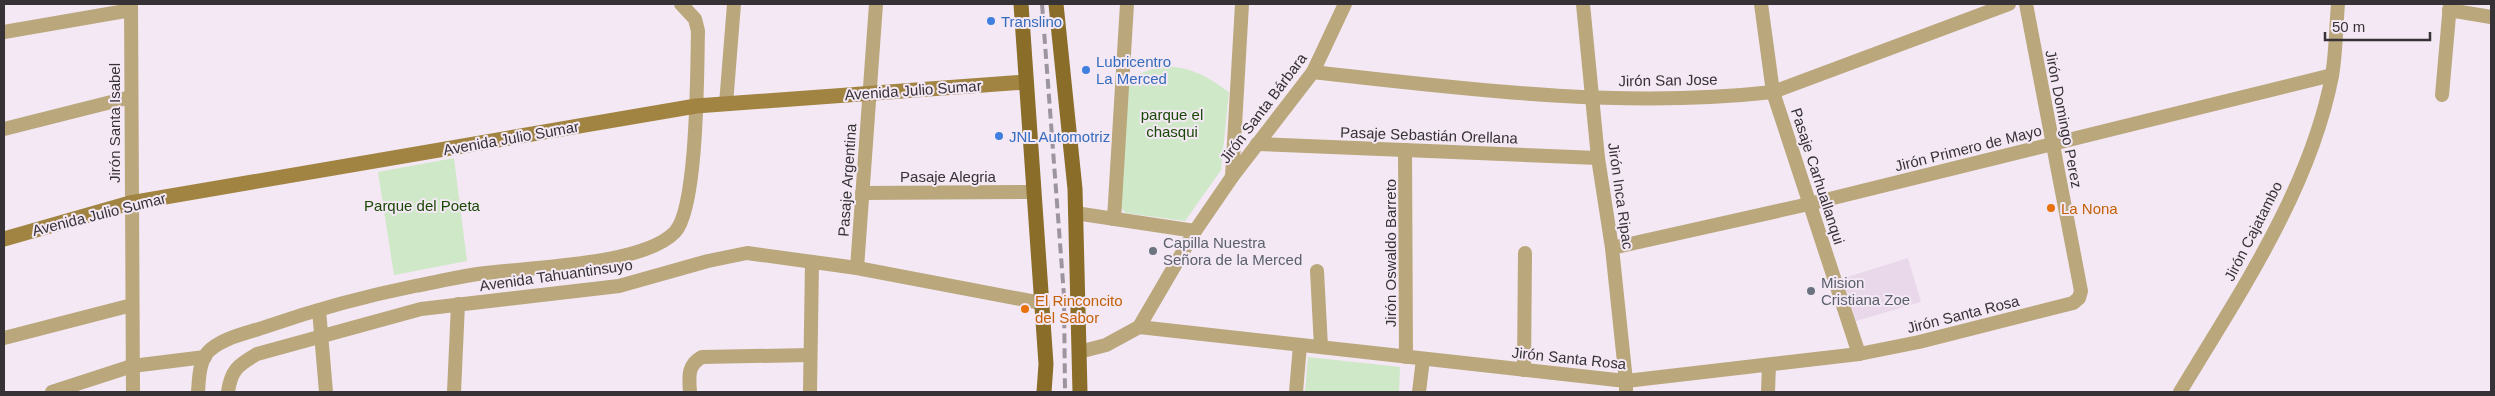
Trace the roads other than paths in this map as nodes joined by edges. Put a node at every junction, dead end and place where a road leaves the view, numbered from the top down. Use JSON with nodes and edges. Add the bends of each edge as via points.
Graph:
{"nodes":[{"id":1,"x":681,"y":4,"type":"edge"},
{"id":2,"x":734,"y":4,"type":"edge"},
{"id":3,"x":876,"y":4,"type":"edge"},
{"id":4,"x":1021,"y":4,"type":"edge"},
{"id":5,"x":1056,"y":4,"type":"edge"},
{"id":6,"x":1127,"y":4,"type":"edge"},
{"id":7,"x":1242,"y":4,"type":"edge"},
{"id":8,"x":1345,"y":4,"type":"edge"},
{"id":9,"x":1583,"y":4,"type":"edge"},
{"id":10,"x":1761,"y":4,"type":"edge"},
{"id":11,"x":2009,"y":4,"type":"edge"},
{"id":12,"x":2026,"y":4,"type":"edge"},
{"id":13,"x":2338,"y":4,"type":"edge"},
{"id":14,"x":131,"y":7,"type":"edge"},
{"id":15,"x":2449,"y":7,"type":"edge"},
{"id":16,"x":2491,"y":17,"type":"edge"},
{"id":17,"x":4,"y":32,"type":"edge"},
{"id":18,"x":1313,"y":72,"type":"junction"},
{"id":19,"x":2332,"y":75,"type":"junction"},
{"id":20,"x":1026,"y":82,"type":"junction"},
{"id":21,"x":1773,"y":92,"type":"junction"},
{"id":22,"x":870,"y":93,"type":"junction"},
{"id":23,"x":2442,"y":95,"type":"dead end"},
{"id":24,"x":131,"y":98,"type":"junction"},
{"id":25,"x":1592,"y":98,"type":"junction"},
{"id":26,"x":726,"y":104,"type":"junction"},
{"id":27,"x":696,"y":106,"type":"junction"},
{"id":28,"x":4,"y":129,"type":"edge"},
{"id":29,"x":1257,"y":144,"type":"junction"},
{"id":30,"x":2052,"y":144,"type":"junction"},
{"id":31,"x":1405,"y":150,"type":"junction"},
{"id":32,"x":1598,"y":158,"type":"junction"},
{"id":33,"x":1232,"y":177,"type":"junction"},
{"id":34,"x":1034,"y":192,"type":"junction"},
{"id":35,"x":862,"y":193,"type":"junction"},
{"id":36,"x":130,"y":203,"type":"junction"},
{"id":37,"x":1810,"y":204,"type":"junction"},
{"id":38,"x":1075,"y":213,"type":"junction"},
{"id":39,"x":1114,"y":219,"type":"junction"},
{"id":40,"x":1195,"y":231,"type":"junction"},
{"id":41,"x":4,"y":239,"type":"edge"},
{"id":42,"x":1612,"y":248,"type":"junction"},
{"id":43,"x":1525,"y":253,"type":"dead end"},
{"id":44,"x":812,"y":262,"type":"junction"},
{"id":45,"x":856,"y":268,"type":"junction"},
{"id":46,"x":1317,"y":271,"type":"dead end"},
{"id":47,"x":2079,"y":298,"type":"joint"},
{"id":48,"x":1041,"y":303,"type":"junction"},
{"id":49,"x":458,"y":304,"type":"junction"},
{"id":50,"x":132,"y":305,"type":"junction"},
{"id":51,"x":319,"y":310,"type":"junction"},
{"id":52,"x":1139,"y":327,"type":"junction"},
{"id":53,"x":323,"y":336,"type":"junction"},
{"id":54,"x":4,"y":338,"type":"edge"},
{"id":55,"x":1300,"y":345,"type":"junction"},
{"id":56,"x":1321,"y":347,"type":"junction"},
{"id":57,"x":1079,"y":352,"type":"junction"},
{"id":58,"x":1859,"y":354,"type":"junction"},
{"id":59,"x":810,"y":355,"type":"junction"},
{"id":60,"x":205,"y":357,"type":"junction"},
{"id":61,"x":1406,"y":357,"type":"junction"},
{"id":62,"x":1423,"y":358,"type":"junction"},
{"id":63,"x":1769,"y":365,"type":"junction"},
{"id":64,"x":132,"y":366,"type":"junction"},
{"id":65,"x":1524,"y":370,"type":"junction"},
{"id":66,"x":1626,"y":387,"type":"edge"},
{"id":67,"x":52,"y":392,"type":"edge"},
{"id":68,"x":133,"y":392,"type":"edge"},
{"id":69,"x":198,"y":392,"type":"edge"},
{"id":70,"x":228,"y":392,"type":"edge"},
{"id":71,"x":326,"y":392,"type":"edge"},
{"id":72,"x":454,"y":392,"type":"edge"},
{"id":73,"x":690,"y":392,"type":"edge"},
{"id":74,"x":810,"y":392,"type":"edge"},
{"id":75,"x":1044,"y":392,"type":"edge"},
{"id":76,"x":1080,"y":392,"type":"edge"},
{"id":77,"x":1296,"y":392,"type":"edge"},
{"id":78,"x":1419,"y":392,"type":"edge"},
{"id":79,"x":1768,"y":392,"type":"edge"},
{"id":80,"x":2180,"y":392,"type":"edge"}],
"edges":[{"from":1,"to":27,"type":"street","via":[[695,19],[698,31]]},
{"from":2,"to":26,"type":"street"},
{"from":3,"to":22,"type":"street","name":"Pasaje Argentina"},
{"from":4,"to":20,"type":"main road"},
{"from":5,"to":38,"type":"main road"},
{"from":6,"to":39,"type":"street"},
{"from":7,"to":33,"type":"street"},
{"from":8,"to":18,"type":"street","name":"Jirón Santa Bárbara"},
{"from":9,"to":25,"type":"street","name":"Jirón Inca Ripac"},
{"from":10,"to":21,"type":"street","name":"Pasaje Carhuallanqui"},
{"from":11,"to":21,"type":"street","name":"Jirón San Jose"},
{"from":12,"to":30,"type":"street","name":"Jirón Domingo Perez"},
{"from":13,"to":19,"type":"street","name":"Jirón Cajatambo"},
{"from":14,"to":17,"type":"street"},
{"from":14,"to":24,"type":"street","name":"Jirón Santa Isabel"},
{"from":15,"to":16,"type":"street"},
{"from":15,"to":23,"type":"street"},
{"from":18,"to":25,"type":"street","name":"Jirón San Jose"},
{"from":18,"to":29,"type":"street","name":"Jirón Santa Bárbara"},
{"from":19,"to":30,"type":"street","name":"Jirón Primero de Mayo"},
{"from":19,"to":80,"type":"street","name":"Jirón Cajatambo","via":[[2311,150],[2266,247]]},
{"from":20,"to":22,"type":"street","name":"Avenida Julio Sumar"},
{"from":20,"to":34,"type":"main road"},
{"from":21,"to":25,"type":"street","name":"Jirón San Jose"},
{"from":21,"to":37,"type":"street","name":"Pasaje Carhuallanqui"},
{"from":22,"to":26,"type":"street","name":"Avenida Julio Sumar"},
{"from":22,"to":35,"type":"street","name":"Pasaje Argentina"},
{"from":24,"to":28,"type":"street"},
{"from":24,"to":36,"type":"street","name":"Jirón Santa Isabel"},
{"from":25,"to":32,"type":"street","name":"Jirón Inca Ripac"},
{"from":26,"to":27,"type":"street","name":"Avenida Julio Sumar"},
{"from":27,"to":36,"type":"street","name":"Avenida Julio Sumar"},
{"from":27,"to":51,"type":"street","via":[[692,173],[684,217],[675,232],[664,241],[617,259],[478,274]]},
{"from":29,"to":31,"type":"street","name":"Pasaje Sebastián Orellana"},
{"from":29,"to":33,"type":"street","name":"Jirón Santa Bárbara"},
{"from":30,"to":37,"type":"street","name":"Jirón Primero de Mayo"},
{"from":30,"to":47,"type":"street","name":"Jirón Domingo Perez","via":[[2081,291]]},
{"from":31,"to":32,"type":"street","name":"Pasaje Sebastián Orellana"},
{"from":31,"to":61,"type":"street","name":"Jirón Oswaldo Barreto"},
{"from":32,"to":42,"type":"street","name":"Jirón Inca Ripac"},
{"from":33,"to":40,"type":"street","name":"Jirón Santa Bárbara"},
{"from":34,"to":35,"type":"street","name":"Pasaje Alegria"},
{"from":34,"to":48,"type":"main road"},
{"from":35,"to":45,"type":"street","name":"Pasaje Argentina"},
{"from":36,"to":41,"type":"street","name":"Avenida Julio Sumar"},
{"from":36,"to":50,"type":"street","name":"Jirón Santa Isabel"},
{"from":37,"to":42,"type":"street","name":"Jirón Primero de Mayo"},
{"from":37,"to":58,"type":"street","name":"Pasaje Carhuallanqui"},
{"from":38,"to":39,"type":"street"},
{"from":38,"to":57,"type":"main road"},
{"from":39,"to":40,"type":"street"},
{"from":40,"to":52,"type":"street","name":"Jirón Santa Bárbara"},
{"from":42,"to":66,"type":"street","name":"Jirón Inca Ripac"},
{"from":43,"to":65,"type":"street"},
{"from":44,"to":45,"type":"street","name":"Avenida Tahuantinsuyo"},
{"from":44,"to":49,"type":"street","name":"Avenida Tahuantinsuyo","via":[[747,253],[620,286]]},
{"from":44,"to":59,"type":"street"},
{"from":45,"to":48,"type":"street","name":"Avenida Tahuantinsuyo"},
{"from":46,"to":56,"type":"street"},
{"from":47,"to":58,"type":"street","name":"Jirón Santa Rosa","via":[[2054,308]]},
{"from":48,"to":75,"type":"main road","via":[[1046,364]]},
{"from":49,"to":53,"type":"street","name":"Avenida Tahuantinsuyo","via":[[421,309]]},
{"from":49,"to":72,"type":"street"},
{"from":50,"to":54,"type":"street"},
{"from":50,"to":64,"type":"street","name":"Jirón Santa Isabel"},
{"from":51,"to":53,"type":"street"},
{"from":51,"to":60,"type":"street","via":[[219,344]]},
{"from":52,"to":55,"type":"street","name":"Jirón Santa Rosa"},
{"from":52,"to":57,"type":"street","via":[[1106,345]]},
{"from":53,"to":70,"type":"street","name":"Avenida Tahuantinsuyo","via":[[257,354],[238,364]]},
{"from":53,"to":71,"type":"street"},
{"from":55,"to":56,"type":"street","name":"Jirón Santa Rosa"},
{"from":55,"to":77,"type":"street"},
{"from":56,"to":61,"type":"street","name":"Jirón Santa Rosa"},
{"from":57,"to":76,"type":"main road"},
{"from":58,"to":63,"type":"street","name":"Jirón Santa Rosa"},
{"from":59,"to":73,"type":"street","via":[[706,356],[697,360],[689,372]]},
{"from":59,"to":74,"type":"street"},
{"from":60,"to":64,"type":"street"},
{"from":60,"to":69,"type":"street","via":[[201,362]]},
{"from":61,"to":62,"type":"street","name":"Jirón Santa Rosa"},
{"from":62,"to":65,"type":"street","name":"Jirón Santa Rosa"},
{"from":62,"to":78,"type":"street"},
{"from":63,"to":66,"type":"street","name":"Jirón Santa Rosa"},
{"from":63,"to":79,"type":"street"},
{"from":64,"to":67,"type":"street"},
{"from":64,"to":68,"type":"street","name":"Jirón Santa Isabel"},
{"from":65,"to":66,"type":"street","name":"Jirón Santa Rosa"}]}
